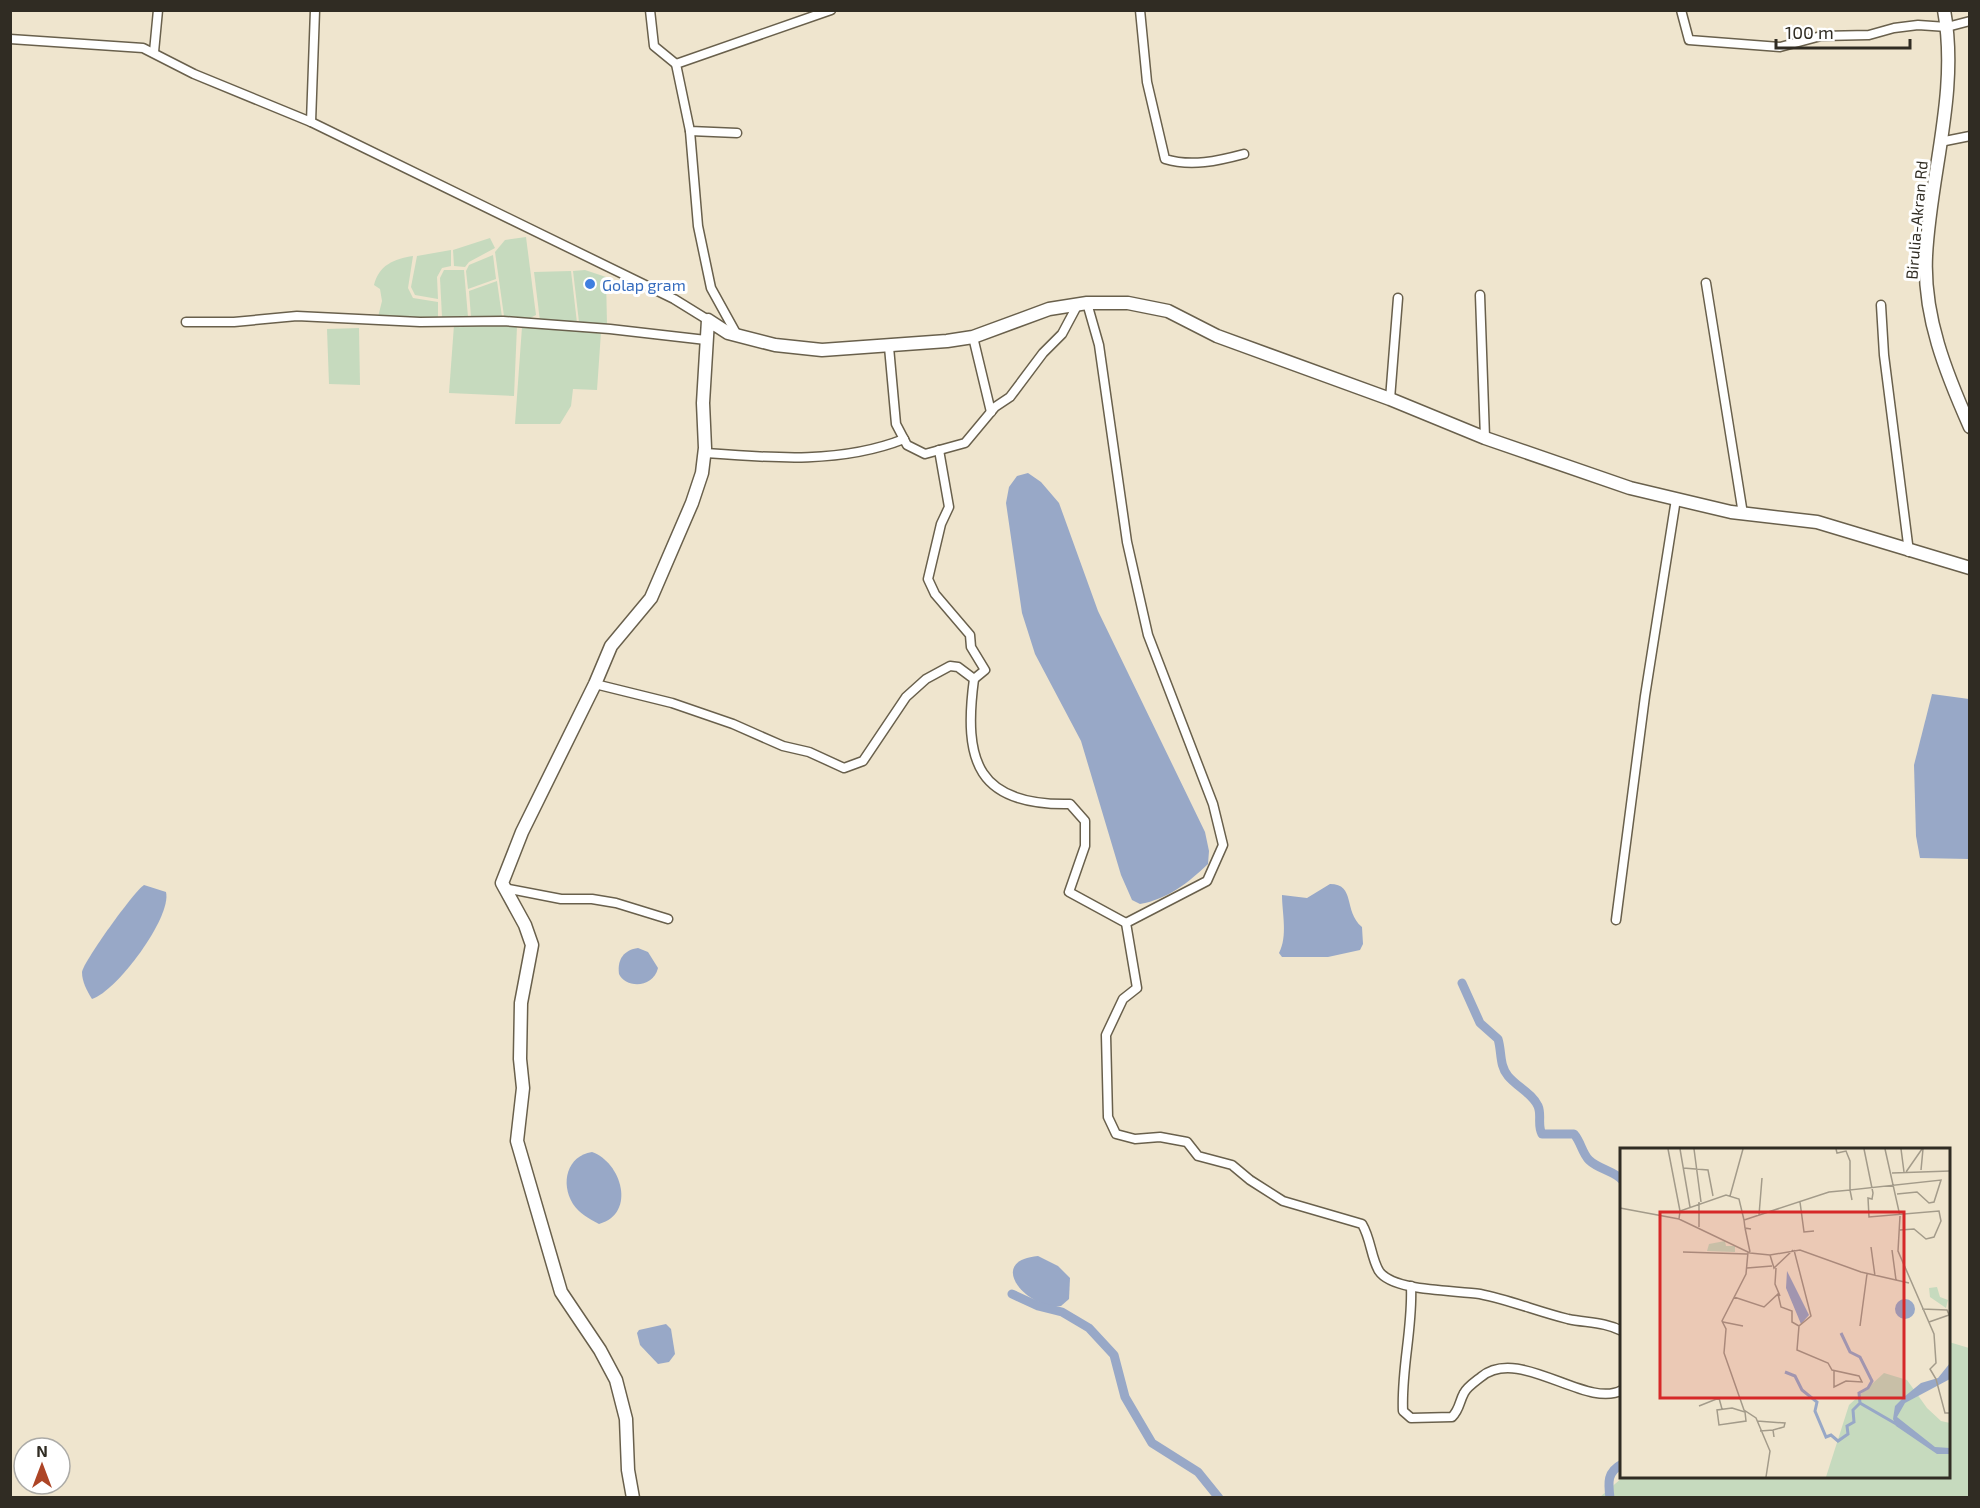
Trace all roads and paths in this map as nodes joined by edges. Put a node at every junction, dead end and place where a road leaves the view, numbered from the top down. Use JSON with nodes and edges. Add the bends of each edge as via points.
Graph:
{"nodes":[{"id":1,"x":158,"y":10,"type":"edge"},
{"id":2,"x":315,"y":10,"type":"edge"},
{"id":3,"x":650,"y":10,"type":"edge"},
{"id":4,"x":831,"y":10,"type":"edge"},
{"id":5,"x":1140,"y":10,"type":"edge"},
{"id":6,"x":1681,"y":10,"type":"edge"},
{"id":7,"x":1944,"y":10,"type":"edge"},
{"id":8,"x":805,"y":15,"type":"edge"},
{"id":9,"x":1970,"y":21,"type":"edge"},
{"id":10,"x":1947,"y":27,"type":"junction"},
{"id":11,"x":10,"y":39,"type":"edge"},
{"id":12,"x":154,"y":52,"type":"junction"},
{"id":13,"x":676,"y":64,"type":"junction"},
{"id":14,"x":311,"y":122,"type":"junction"},
{"id":15,"x":690,"y":131,"type":"junction"},
{"id":16,"x":737,"y":133,"type":"dead end"},
{"id":17,"x":1970,"y":136,"type":"edge"},
{"id":18,"x":1940,"y":142,"type":"junction"},
{"id":19,"x":1244,"y":154,"type":"dead end"},
{"id":20,"x":1706,"y":283,"type":"dead end"},
{"id":21,"x":1480,"y":295,"type":"dead end"},
{"id":22,"x":1398,"y":298,"type":"dead end"},
{"id":23,"x":1082,"y":304,"type":"junction"},
{"id":24,"x":1881,"y":305,"type":"dead end"},
{"id":25,"x":708,"y":320,"type":"junction"},
{"id":26,"x":186,"y":322,"type":"dead end"},
{"id":27,"x":737,"y":335,"type":"junction"},
{"id":28,"x":973,"y":337,"type":"junction"},
{"id":29,"x":706,"y":340,"type":"junction"},
{"id":30,"x":889,"y":347,"type":"junction"},
{"id":31,"x":1390,"y":399,"type":"junction"},
{"id":32,"x":991,"y":412,"type":"junction"},
{"id":33,"x":1970,"y":427,"type":"edge"},
{"id":34,"x":1485,"y":438,"type":"junction"},
{"id":35,"x":904,"y":440,"type":"junction"},
{"id":36,"x":939,"y":450,"type":"junction"},
{"id":37,"x":705,"y":453,"type":"junction"},
{"id":38,"x":1676,"y":499,"type":"junction"},
{"id":39,"x":1743,"y":514,"type":"junction"},
{"id":40,"x":1909,"y":552,"type":"junction"},
{"id":41,"x":1970,"y":568,"type":"edge"},
{"id":42,"x":974,"y":679,"type":"junction"},
{"id":43,"x":595,"y":684,"type":"junction"},
{"id":44,"x":504,"y":888,"type":"junction"},
{"id":45,"x":668,"y":919,"type":"dead end"},
{"id":46,"x":1616,"y":920,"type":"dead end"},
{"id":47,"x":1126,"y":923,"type":"junction"},
{"id":48,"x":1411,"y":1286,"type":"junction"},
{"id":49,"x":1620,"y":1330,"type":"edge"},
{"id":50,"x":1620,"y":1391,"type":"edge"},
{"id":51,"x":633,"y":1497,"type":"edge"}],
"edges":[{"from":1,"to":12,"type":"street"},
{"from":2,"to":14,"type":"street"},
{"from":3,"to":13,"type":"street","via":[[652,41]]},
{"from":4,"to":8,"type":"street"},
{"from":5,"to":19,"type":"street","via":[[1147,82],[1165,159],[1188,163]]},
{"from":6,"to":10,"type":"street","via":[[1689,40],[1780,47],[1837,34],[1869,35],[1918,25]]},
{"from":7,"to":10,"type":"street","name":"Birulia-Akran Rd"},
{"from":8,"to":13,"type":"street"},
{"from":9,"to":10,"type":"street"},
{"from":10,"to":18,"type":"street","name":"Birulia-Akran Rd","via":[[1948,80]]},
{"from":11,"to":12,"type":"street"},
{"from":12,"to":14,"type":"street","via":[[194,74]]},
{"from":13,"to":15,"type":"street"},
{"from":14,"to":25,"type":"street","via":[[674,299]]},
{"from":15,"to":16,"type":"street"},
{"from":15,"to":27,"type":"street","via":[[698,226],[711,288]]},
{"from":17,"to":18,"type":"street"},
{"from":18,"to":33,"type":"street","name":"Birulia-Akran Rd","via":[[1926,256],[1930,318]]},
{"from":20,"to":39,"type":"street"},
{"from":21,"to":34,"type":"street"},
{"from":22,"to":31,"type":"street"},
{"from":23,"to":28,"type":"street","via":[[1049,309]]},
{"from":23,"to":31,"type":"street","via":[[1128,303],[1168,311],[1217,336]]},
{"from":23,"to":32,"type":"street","via":[[1011,397]]},
{"from":23,"to":47,"type":"street","via":[[1099,345],[1127,542],[1148,634],[1213,804],[1223,845],[1207,881]]},
{"from":24,"to":40,"type":"street"},
{"from":25,"to":27,"type":"street"},
{"from":25,"to":29,"type":"street"},
{"from":26,"to":29,"type":"street","via":[[297,316],[420,322],[503,321]]},
{"from":27,"to":30,"type":"street","via":[[775,345],[822,350]]},
{"from":28,"to":30,"type":"street"},
{"from":28,"to":32,"type":"street"},
{"from":29,"to":37,"type":"street"},
{"from":30,"to":35,"type":"street","via":[[896,424]]},
{"from":31,"to":34,"type":"street"},
{"from":32,"to":36,"type":"street","via":[[965,443]]},
{"from":34,"to":38,"type":"street","via":[[1630,488]]},
{"from":35,"to":36,"type":"street","via":[[925,454]]},
{"from":35,"to":37,"type":"street","via":[[876,450],[822,457]]},
{"from":36,"to":42,"type":"street","via":[[949,507],[928,579],[934,594],[970,635],[971,647],[985,670]]},
{"from":37,"to":43,"type":"street","via":[[692,503],[651,598],[611,646]]},
{"from":38,"to":39,"type":"street"},
{"from":38,"to":46,"type":"street"},
{"from":39,"to":40,"type":"street","via":[[1817,522]]},
{"from":40,"to":41,"type":"street"},
{"from":42,"to":43,"type":"street","via":[[950,666],[926,679],[906,697],[863,761],[844,768],[733,724]]},
{"from":42,"to":47,"type":"street","via":[[969,716],[972,749],[979,767],[991,783],[1014,798],[1070,804],[1085,821],[1085,846],[1069,892]]},
{"from":43,"to":44,"type":"street","via":[[522,832],[502,883]]},
{"from":44,"to":45,"type":"street","via":[[561,899],[616,903]]},
{"from":44,"to":51,"type":"street","via":[[532,945],[521,1003],[523,1088],[517,1141],[561,1293],[616,1380],[626,1419]]},
{"from":47,"to":48,"type":"street","via":[[1137,988],[1123,999],[1106,1035],[1108,1117],[1116,1134],[1187,1142],[1198,1156],[1232,1165],[1283,1201],[1362,1224],[1379,1272],[1393,1282]]},
{"from":48,"to":49,"type":"street","via":[[1482,1294]]},
{"from":48,"to":50,"type":"street","via":[[1412,1318],[1402,1389],[1403,1411],[1411,1418],[1452,1417],[1460,1409],[1464,1393],[1483,1375],[1503,1366],[1605,1396]]}]}
